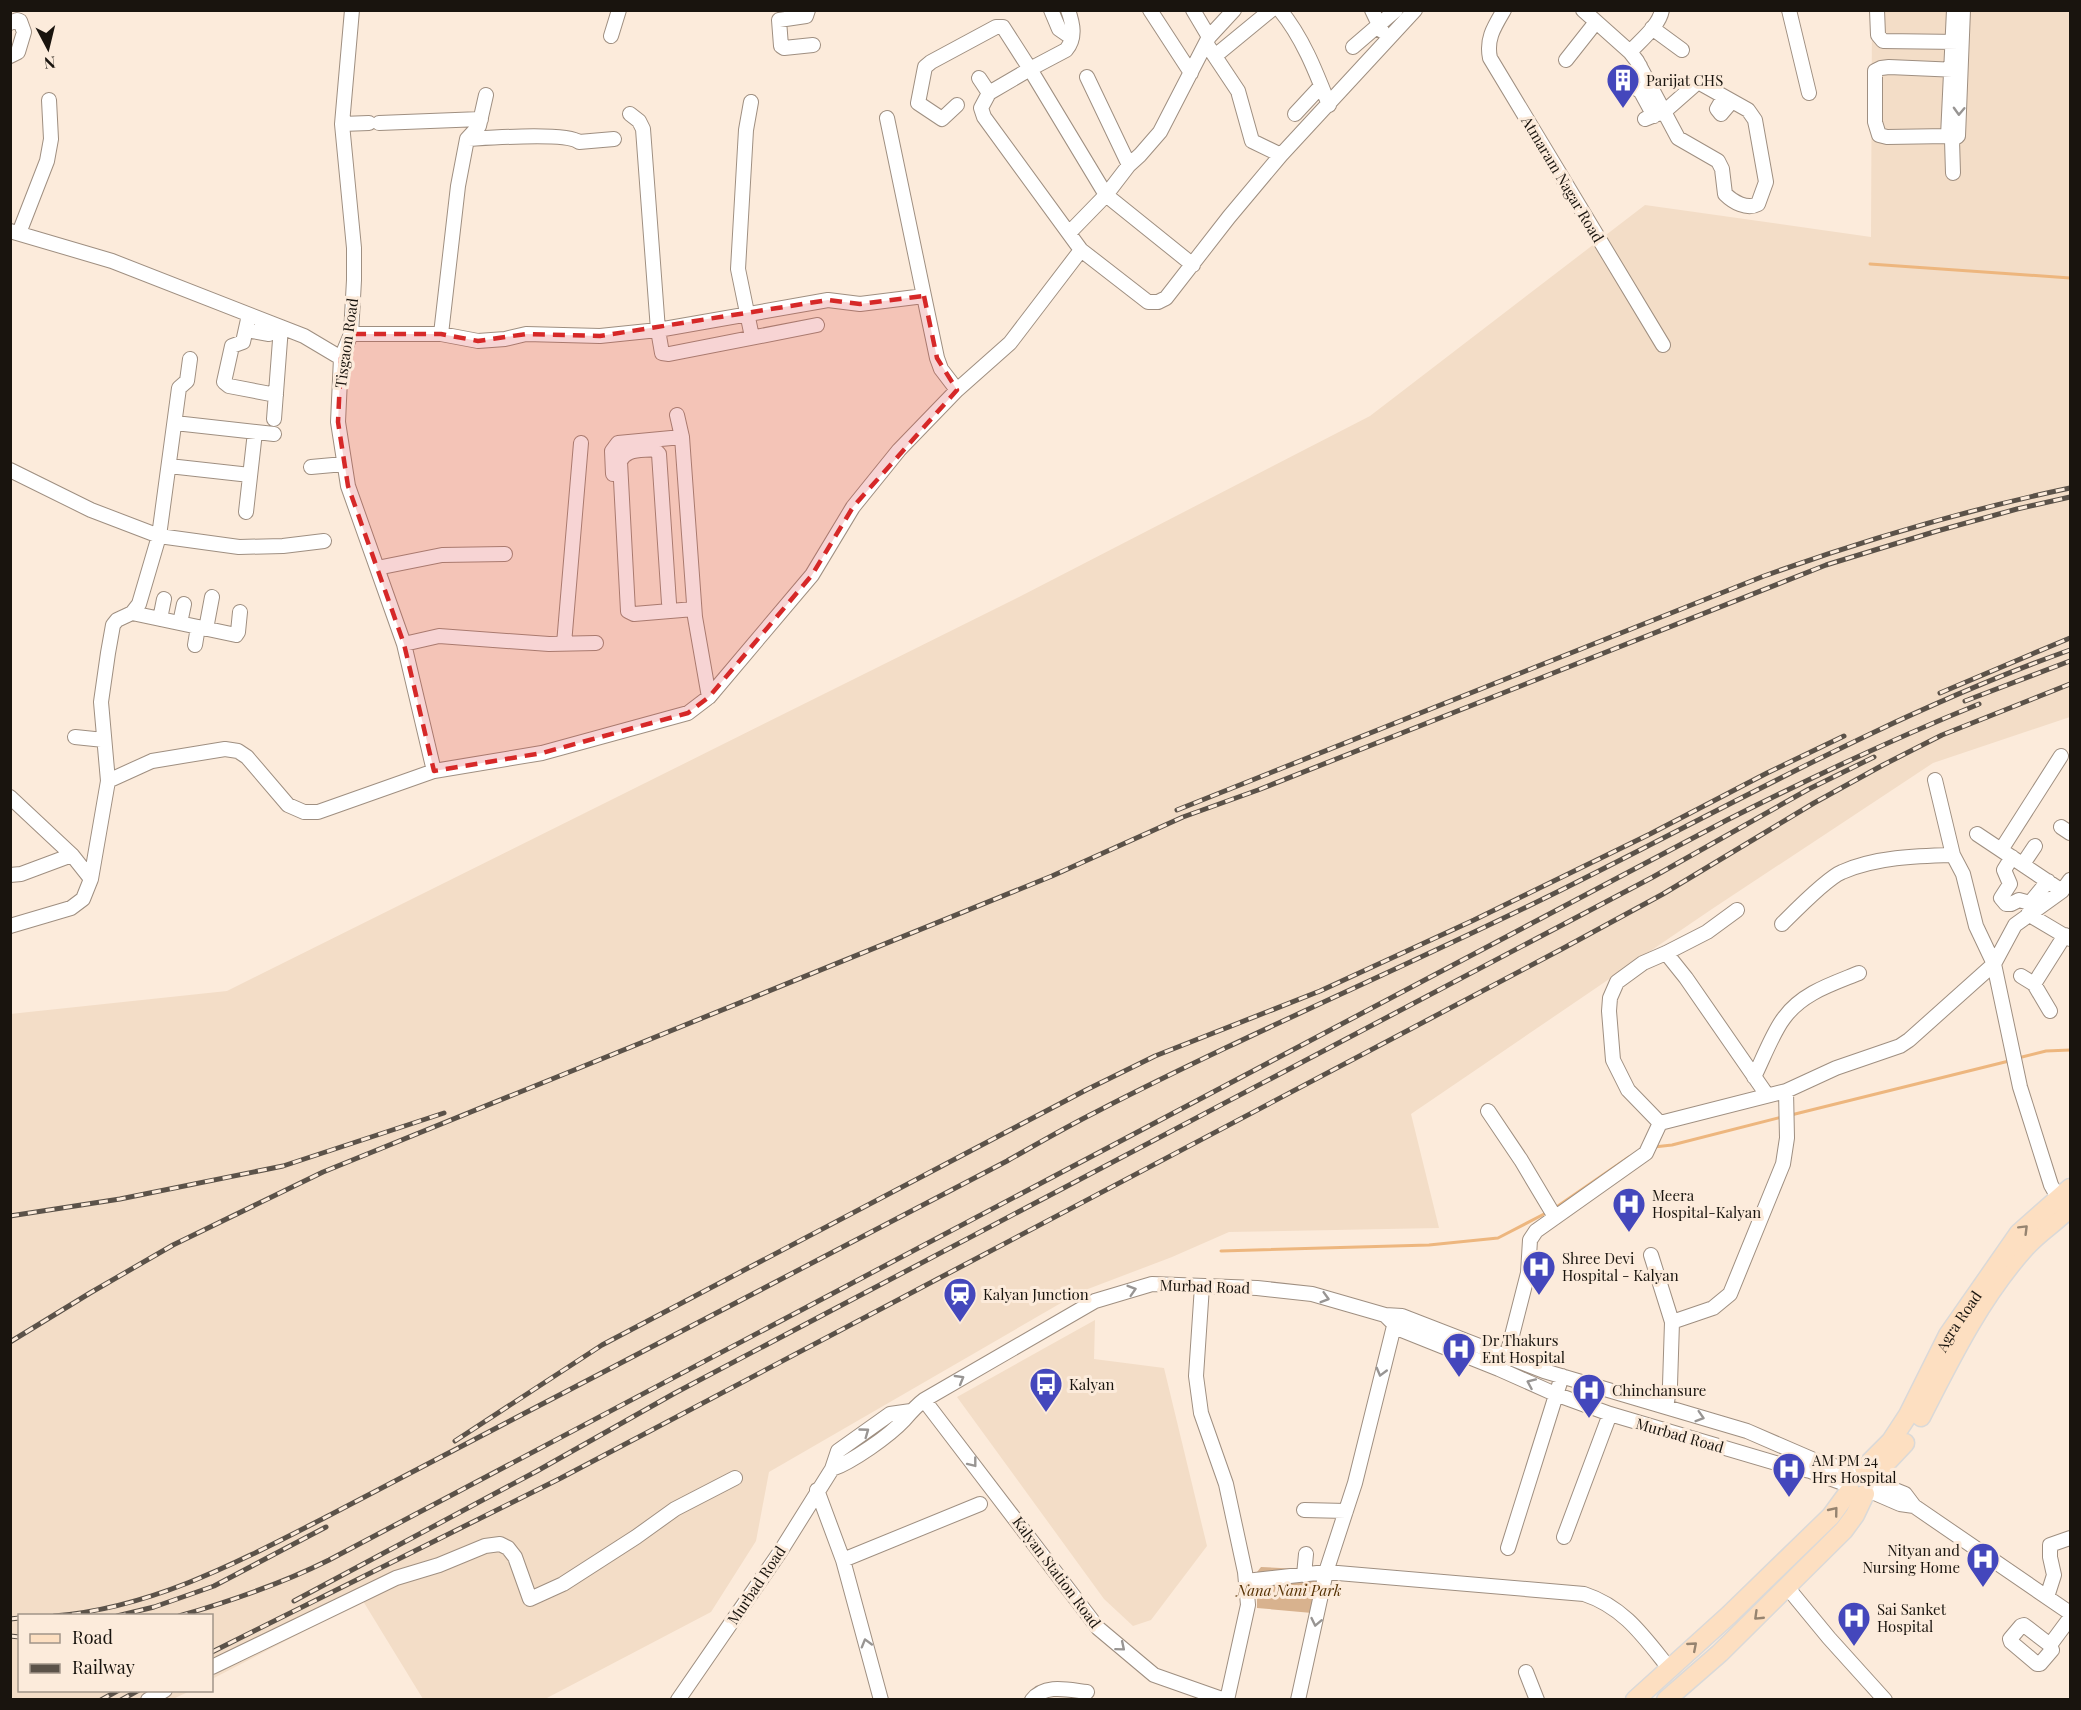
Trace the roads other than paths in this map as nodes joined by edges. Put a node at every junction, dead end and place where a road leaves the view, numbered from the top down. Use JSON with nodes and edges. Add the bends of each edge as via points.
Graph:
{"nodes":[{"id":1,"x":352,"y":10,"type":"edge"},
{"id":2,"x":619,"y":10,"type":"edge"},
{"id":3,"x":808,"y":10,"type":"edge"},
{"id":4,"x":1051,"y":10,"type":"edge"},
{"id":5,"x":1068,"y":10,"type":"edge"},
{"id":6,"x":1150,"y":10,"type":"edge"},
{"id":7,"x":1193,"y":10,"type":"edge"},
{"id":8,"x":1234,"y":10,"type":"edge"},
{"id":9,"x":1271,"y":10,"type":"edge"},
{"id":10,"x":1280,"y":10,"type":"edge"},
{"id":11,"x":1372,"y":10,"type":"edge"},
{"id":12,"x":1396,"y":10,"type":"edge"},
{"id":13,"x":1415,"y":10,"type":"edge"},
{"id":14,"x":1504,"y":10,"type":"edge"},
{"id":15,"x":1583,"y":10,"type":"edge"},
{"id":16,"x":1662,"y":10,"type":"edge"},
{"id":17,"x":1789,"y":10,"type":"edge"},
{"id":18,"x":1877,"y":10,"type":"edge"},
{"id":19,"x":1954,"y":10,"type":"edge"},
{"id":20,"x":1963,"y":10,"type":"edge"},
{"id":21,"x":1596,"y":22,"type":"junction"},
{"id":22,"x":10,"y":23,"type":"edge"},
{"id":23,"x":1379,"y":25,"type":"junction"},
{"id":24,"x":1652,"y":28,"type":"junction"},
{"id":25,"x":611,"y":36,"type":"dead end"},
{"id":26,"x":1072,"y":38,"type":"junction"},
{"id":27,"x":1208,"y":40,"type":"junction"},
{"id":28,"x":1387,"y":41,"type":"junction"},
{"id":29,"x":1957,"y":42,"type":"junction"},
{"id":30,"x":813,"y":45,"type":"dead end"},
{"id":31,"x":1353,"y":47,"type":"dead end"},
{"id":32,"x":1682,"y":50,"type":"dead end"},
{"id":33,"x":1630,"y":52,"type":"junction"},
{"id":34,"x":10,"y":56,"type":"edge"},
{"id":35,"x":1215,"y":56,"type":"junction"},
{"id":36,"x":1566,"y":60,"type":"dead end"},
{"id":37,"x":1028,"y":66,"type":"junction"},
{"id":38,"x":1956,"y":70,"type":"junction"},
{"id":39,"x":1191,"y":73,"type":"junction"},
{"id":40,"x":1087,"y":77,"type":"dead end"},
{"id":41,"x":1321,"y":86,"type":"junction"},
{"id":42,"x":1809,"y":93,"type":"dead end"},
{"id":43,"x":486,"y":95,"type":"dead end"},
{"id":44,"x":49,"y":100,"type":"dead end"},
{"id":45,"x":751,"y":102,"type":"dead end"},
{"id":46,"x":1329,"y":105,"type":"junction"},
{"id":47,"x":630,"y":114,"type":"dead end"},
{"id":48,"x":1295,"y":114,"type":"dead end"},
{"id":49,"x":1655,"y":115,"type":"junction"},
{"id":50,"x":984,"y":117,"type":"junction"},
{"id":51,"x":887,"y":118,"type":"dead end"},
{"id":52,"x":481,"y":119,"type":"junction"},
{"id":53,"x":342,"y":124,"type":"junction"},
{"id":54,"x":1950,"y":138,"type":"junction"},
{"id":55,"x":466,"y":139,"type":"junction"},
{"id":56,"x":615,"y":139,"type":"dead end"},
{"id":57,"x":1281,"y":155,"type":"junction"},
{"id":58,"x":1129,"y":165,"type":"junction"},
{"id":59,"x":1953,"y":173,"type":"dead end"},
{"id":60,"x":1106,"y":195,"type":"junction"},
{"id":61,"x":15,"y":232,"type":"edge"},
{"id":62,"x":1069,"y":233,"type":"junction"},
{"id":63,"x":1081,"y":250,"type":"junction"},
{"id":64,"x":1193,"y":265,"type":"junction"},
{"id":65,"x":924,"y":296,"type":"junction"},
{"id":66,"x":747,"y":314,"type":"junction"},
{"id":67,"x":249,"y":315,"type":"junction"},
{"id":68,"x":817,"y":325,"type":"dead end"},
{"id":69,"x":246,"y":330,"type":"junction"},
{"id":70,"x":275,"y":330,"type":"junction"},
{"id":71,"x":658,"y":330,"type":"junction"},
{"id":72,"x":351,"y":334,"type":"junction"},
{"id":73,"x":441,"y":334,"type":"junction"},
{"id":74,"x":752,"y":337,"type":"junction"},
{"id":75,"x":1663,"y":345,"type":"dead end"},
{"id":76,"x":341,"y":358,"type":"junction"},
{"id":77,"x":190,"y":360,"type":"dead end"},
{"id":78,"x":957,"y":390,"type":"junction"},
{"id":79,"x":276,"y":395,"type":"junction"},
{"id":80,"x":677,"y":415,"type":"dead end"},
{"id":81,"x":274,"y":419,"type":"dead end"},
{"id":82,"x":175,"y":423,"type":"junction"},
{"id":83,"x":255,"y":432,"type":"junction"},
{"id":84,"x":274,"y":434,"type":"dead end"},
{"id":85,"x":682,"y":437,"type":"junction"},
{"id":86,"x":581,"y":443,"type":"dead end"},
{"id":87,"x":344,"y":464,"type":"junction"},
{"id":88,"x":169,"y":466,"type":"junction"},
{"id":89,"x":311,"y":467,"type":"dead end"},
{"id":90,"x":10,"y":470,"type":"edge"},
{"id":91,"x":250,"y":475,"type":"junction"},
{"id":92,"x":246,"y":512,"type":"dead end"},
{"id":93,"x":159,"y":536,"type":"junction"},
{"id":94,"x":324,"y":541,"type":"dead end"},
{"id":95,"x":505,"y":554,"type":"dead end"},
{"id":96,"x":377,"y":568,"type":"junction"},
{"id":97,"x":212,"y":597,"type":"dead end"},
{"id":98,"x":164,"y":598,"type":"dead end"},
{"id":99,"x":669,"y":603,"type":"dead end"},
{"id":100,"x":184,"y":604,"type":"dead end"},
{"id":101,"x":240,"y":612,"type":"dead end"},
{"id":102,"x":132,"y":613,"type":"junction"},
{"id":103,"x":694,"y":613,"type":"junction"},
{"id":104,"x":160,"y":619,"type":"junction"},
{"id":105,"x":180,"y":623,"type":"junction"},
{"id":106,"x":202,"y":628,"type":"junction"},
{"id":107,"x":596,"y":643,"type":"dead end"},
{"id":108,"x":404,"y":644,"type":"junction"},
{"id":109,"x":564,"y":644,"type":"junction"},
{"id":110,"x":195,"y":645,"type":"dead end"},
{"id":111,"x":708,"y":697,"type":"junction"},
{"id":112,"x":75,"y":737,"type":"dead end"},
{"id":113,"x":105,"y":741,"type":"junction"},
{"id":114,"x":2061,"y":756,"type":"dead end"},
{"id":115,"x":434,"y":771,"type":"junction"},
{"id":116,"x":1935,"y":780,"type":"dead end"},
{"id":117,"x":108,"y":781,"type":"junction"},
{"id":118,"x":10,"y":797,"type":"edge"},
{"id":119,"x":1977,"y":834,"type":"dead end"},
{"id":120,"x":2035,"y":846,"type":"dead end"},
{"id":121,"x":72,"y":855,"type":"junction"},
{"id":122,"x":1953,"y":855,"type":"junction"},
{"id":123,"x":2012,"y":857,"type":"junction"},
{"id":124,"x":10,"y":875,"type":"edge"},
{"id":125,"x":91,"y":879,"type":"junction"},
{"id":126,"x":2048,"y":881,"type":"junction"},
{"id":127,"x":2066,"y":885,"type":"edge"},
{"id":128,"x":1737,"y":910,"type":"dead end"},
{"id":129,"x":2028,"y":914,"type":"junction"},
{"id":130,"x":1782,"y":924,"type":"dead end"},
{"id":131,"x":10,"y":926,"type":"edge"},
{"id":132,"x":2068,"y":937,"type":"edge"},
{"id":133,"x":1666,"y":953,"type":"junction"},
{"id":134,"x":1994,"y":964,"type":"junction"},
{"id":135,"x":1859,"y":973,"type":"dead end"},
{"id":136,"x":2021,"y":976,"type":"dead end"},
{"id":137,"x":2034,"y":984,"type":"junction"},
{"id":138,"x":2050,"y":1011,"type":"dead end"},
{"id":139,"x":1755,"y":1077,"type":"junction"},
{"id":140,"x":1786,"y":1091,"type":"junction"},
{"id":141,"x":1767,"y":1095,"type":"junction"},
{"id":142,"x":1488,"y":1112,"type":"dead end"},
{"id":143,"x":1658,"y":1129,"type":"junction"},
{"id":144,"x":2066,"y":1201,"type":"edge"},
{"id":145,"x":1555,"y":1217,"type":"junction"},
{"id":146,"x":1651,"y":1255,"type":"dead end"},
{"id":147,"x":1202,"y":1286,"type":"junction"},
{"id":148,"x":1392,"y":1319,"type":"junction"},
{"id":149,"x":1672,"y":1322,"type":"junction"},
{"id":150,"x":1507,"y":1355,"type":"junction"},
{"id":151,"x":1562,"y":1376,"type":"junction"},
{"id":152,"x":1555,"y":1394,"type":"junction"},
{"id":153,"x":924,"y":1400,"type":"junction"},
{"id":154,"x":1665,"y":1407,"type":"junction"},
{"id":155,"x":1610,"y":1414,"type":"junction"},
{"id":156,"x":735,"y":1478,"type":"dead end"},
{"id":157,"x":1862,"y":1482,"type":"junction"},
{"id":158,"x":818,"y":1490,"type":"junction"},
{"id":159,"x":980,"y":1504,"type":"dead end"},
{"id":160,"x":1304,"y":1510,"type":"dead end"},
{"id":161,"x":1346,"y":1511,"type":"junction"},
{"id":162,"x":1564,"y":1537,"type":"dead end"},
{"id":163,"x":2070,"y":1538,"type":"edge"},
{"id":164,"x":1508,"y":1548,"type":"dead end"},
{"id":165,"x":1306,"y":1554,"type":"dead end"},
{"id":166,"x":843,"y":1560,"type":"junction"},
{"id":167,"x":1326,"y":1572,"type":"junction"},
{"id":168,"x":1304,"y":1575,"type":"junction"},
{"id":169,"x":1246,"y":1581,"type":"junction"},
{"id":170,"x":1787,"y":1587,"type":"junction"},
{"id":171,"x":2047,"y":1597,"type":"junction"},
{"id":172,"x":2070,"y":1613,"type":"edge"},
{"id":173,"x":2070,"y":1618,"type":"edge"},
{"id":174,"x":2050,"y":1645,"type":"dead end"},
{"id":175,"x":213,"y":1666,"type":"edge"},
{"id":176,"x":1670,"y":1668,"type":"junction"},
{"id":177,"x":1526,"y":1672,"type":"dead end"},
{"id":178,"x":162,"y":1692,"type":"edge"},
{"id":179,"x":1088,"y":1692,"type":"dead end"},
{"id":180,"x":1185,"y":1693,"type":"edge"},
{"id":181,"x":148,"y":1700,"type":"edge"},
{"id":182,"x":678,"y":1700,"type":"edge"},
{"id":183,"x":881,"y":1700,"type":"edge"},
{"id":184,"x":1032,"y":1700,"type":"edge"},
{"id":185,"x":1226,"y":1700,"type":"edge"},
{"id":186,"x":1298,"y":1700,"type":"edge"},
{"id":187,"x":1537,"y":1700,"type":"edge"},
{"id":188,"x":1635,"y":1700,"type":"edge"},
{"id":189,"x":1666,"y":1700,"type":"edge"},
{"id":190,"x":1885,"y":1700,"type":"edge"}],
"edges":[{"from":1,"to":53,"type":"street","name":"Tisgaon Road"},
{"from":2,"to":25,"type":"street"},
{"from":3,"to":30,"type":"street","via":[[806,16],[779,20],[781,46]]},
{"from":4,"to":26,"type":"street","via":[[1059,29]]},
{"from":5,"to":26,"type":"street","via":[[1073,22]]},
{"from":6,"to":39,"type":"street"},
{"from":7,"to":27,"type":"street"},
{"from":8,"to":27,"type":"street"},
{"from":9,"to":35,"type":"street"},
{"from":10,"to":41,"type":"street","via":[[1303,43]]},
{"from":11,"to":23,"type":"street"},
{"from":12,"to":23,"type":"street"},
{"from":13,"to":28,"type":"street"},
{"from":14,"to":75,"type":"street","name":"Atmaram Nagar Road","via":[[1491,32],[1490,58]]},
{"from":15,"to":21,"type":"street"},
{"from":16,"to":24,"type":"street"},
{"from":17,"to":42,"type":"street"},
{"from":18,"to":29,"type":"street","via":[[1878,36],[1882,41]]},
{"from":19,"to":29,"type":"street"},
{"from":20,"to":29,"type":"street"},
{"from":21,"to":33,"type":"street"},
{"from":21,"to":36,"type":"street"},
{"from":22,"to":34,"type":"street","via":[[19,20],[24,32],[18,52]]},
{"from":23,"to":28,"type":"street"},
{"from":23,"to":31,"type":"street"},
{"from":24,"to":32,"type":"street"},
{"from":24,"to":33,"type":"street"},
{"from":26,"to":37,"type":"street","via":[[1066,50]]},
{"from":27,"to":35,"type":"street"},
{"from":27,"to":39,"type":"street"},
{"from":28,"to":46,"type":"street"},
{"from":29,"to":38,"type":"street"},
{"from":33,"to":49,"type":"street","via":[[1640,66]]},
{"from":35,"to":57,"type":"street","via":[[1238,91],[1252,141]]},
{"from":37,"to":50,"type":"street","via":[[984,86]]},
{"from":37,"to":50,"type":"street","via":[[1000,26],[926,67],[918,103],[939,119],[954,103]]},
{"from":37,"to":60,"type":"street"},
{"from":38,"to":54,"type":"street","via":[[1958,136]]},
{"from":38,"to":54,"type":"street","via":[[1881,68],[1875,71],[1874,80],[1879,135]]},
{"from":39,"to":58,"type":"street","via":[[1160,132]]},
{"from":40,"to":58,"type":"street"},
{"from":41,"to":46,"type":"street"},
{"from":41,"to":48,"type":"street"},
{"from":43,"to":52,"type":"street"},
{"from":44,"to":61,"type":"street","via":[[51,139],[47,161]]},
{"from":45,"to":66,"type":"street","via":[[738,270]]},
{"from":46,"to":57,"type":"street"},
{"from":47,"to":71,"type":"street","via":[[643,129]]},
{"from":49,"to":49,"type":"street","via":[[1698,82],[1748,110],[1755,120],[1766,182],[1758,204],[1746,206],[1727,197],[1718,161],[1678,138]]},
{"from":50,"to":62,"type":"street"},
{"from":51,"to":65,"type":"street"},
{"from":52,"to":53,"type":"street"},
{"from":52,"to":55,"type":"street"},
{"from":53,"to":72,"type":"street","name":"Tisgaon Road","via":[[354,248]]},
{"from":54,"to":59,"type":"street"},
{"from":55,"to":56,"type":"street"},
{"from":55,"to":73,"type":"street"},
{"from":57,"to":64,"type":"street"},
{"from":58,"to":60,"type":"street"},
{"from":60,"to":62,"type":"street"},
{"from":60,"to":64,"type":"street"},
{"from":61,"to":67,"type":"street","via":[[112,261]]},
{"from":62,"to":63,"type":"street"},
{"from":63,"to":64,"type":"street","via":[[1148,302],[1166,298]]},
{"from":63,"to":78,"type":"street","via":[[1010,343]]},
{"from":65,"to":66,"type":"street","via":[[860,304],[828,300]]},
{"from":65,"to":78,"type":"street","via":[[937,358]]},
{"from":66,"to":71,"type":"street"},
{"from":66,"to":74,"type":"street"},
{"from":67,"to":69,"type":"street"},
{"from":67,"to":70,"type":"street"},
{"from":68,"to":74,"type":"street"},
{"from":69,"to":70,"type":"street"},
{"from":69,"to":79,"type":"street","via":[[243,342],[232,346],[224,382]]},
{"from":70,"to":76,"type":"street","via":[[304,336]]},
{"from":70,"to":79,"type":"street"},
{"from":71,"to":73,"type":"street","via":[[600,336],[526,334],[478,341]]},
{"from":71,"to":74,"type":"street","via":[[664,355]]},
{"from":72,"to":73,"type":"street"},
{"from":72,"to":76,"type":"street","name":"Tisgaon Road"},
{"from":76,"to":87,"type":"street","name":"Tisgaon Road","via":[[338,422]]},
{"from":77,"to":82,"type":"street","via":[[187,381],[179,388]]},
{"from":78,"to":111,"type":"street","via":[[893,458],[854,507],[812,575]]},
{"from":79,"to":81,"type":"street"},
{"from":80,"to":85,"type":"street"},
{"from":82,"to":83,"type":"street"},
{"from":82,"to":88,"type":"street"},
{"from":83,"to":84,"type":"street"},
{"from":83,"to":91,"type":"street"},
{"from":85,"to":103,"type":"street"},
{"from":85,"to":103,"type":"street","via":[[618,443],[612,451],[622,615],[634,622]]},
{"from":86,"to":109,"type":"street"},
{"from":87,"to":89,"type":"street"},
{"from":87,"to":96,"type":"street","name":"Tisgaon Road"},
{"from":88,"to":91,"type":"street"},
{"from":88,"to":93,"type":"street"},
{"from":90,"to":93,"type":"street","via":[[92,510]]},
{"from":91,"to":92,"type":"street"},
{"from":93,"to":94,"type":"street","via":[[239,547]]},
{"from":93,"to":102,"type":"street","via":[[139,604]]},
{"from":95,"to":96,"type":"street","via":[[442,555]]},
{"from":96,"to":108,"type":"street","name":"Tisgaon Road"},
{"from":97,"to":106,"type":"street"},
{"from":98,"to":104,"type":"street"},
{"from":99,"to":103,"type":"street","via":[[659,454],[654,449],[628,452],[620,462],[628,611]]},
{"from":100,"to":105,"type":"street"},
{"from":101,"to":106,"type":"street","via":[[237,634]]},
{"from":102,"to":104,"type":"street"},
{"from":102,"to":113,"type":"street","via":[[113,625],[101,702]]},
{"from":103,"to":111,"type":"street"},
{"from":104,"to":105,"type":"street"},
{"from":105,"to":106,"type":"street"},
{"from":106,"to":110,"type":"street"},
{"from":107,"to":109,"type":"street"},
{"from":108,"to":109,"type":"street","via":[[439,636]]},
{"from":108,"to":115,"type":"street","name":"Tisgaon Road"},
{"from":111,"to":115,"type":"street","via":[[688,713],[553,750]]},
{"from":112,"to":113,"type":"street"},
{"from":113,"to":117,"type":"street"},
{"from":114,"to":123,"type":"street"},
{"from":115,"to":117,"type":"street","via":[[318,812],[304,812],[288,805],[247,757],[225,749],[152,761]]},
{"from":116,"to":122,"type":"street"},
{"from":117,"to":125,"type":"street"},
{"from":118,"to":121,"type":"street"},
{"from":119,"to":123,"type":"street"},
{"from":120,"to":123,"type":"street"},
{"from":121,"to":124,"type":"street"},
{"from":121,"to":125,"type":"street"},
{"from":122,"to":130,"type":"street","via":[[1874,862],[1840,872]]},
{"from":122,"to":134,"type":"street","via":[[1963,874],[1976,926]]},
{"from":123,"to":126,"type":"street"},
{"from":123,"to":126,"type":"street","via":[[2004,870],[2010,884],[2001,898],[2006,904],[2019,900],[2030,903]]},
{"from":125,"to":131,"type":"street","via":[[82,899],[71,908]]},
{"from":126,"to":127,"type":"street"},
{"from":127,"to":129,"type":"street"},
{"from":128,"to":133,"type":"street","via":[[1707,932]]},
{"from":129,"to":132,"type":"street"},
{"from":129,"to":134,"type":"street","via":[[2015,925]]},
{"from":132,"to":137,"type":"street"},
{"from":133,"to":139,"type":"street"},
{"from":133,"to":143,"type":"street","via":[[1643,963],[1617,982],[1609,1011],[1613,1060]]},
{"from":134,"to":140,"type":"street","via":[[1900,1046],[1836,1068]]},
{"from":134,"to":144,"type":"street","via":[[2020,1087]]},
{"from":135,"to":139,"type":"street","via":[[1803,999],[1783,1018]]},
{"from":136,"to":137,"type":"street"},
{"from":137,"to":138,"type":"street"},
{"from":139,"to":141,"type":"street"},
{"from":140,"to":141,"type":"street"},
{"from":140,"to":149,"type":"street","via":[[1783,1164],[1730,1294],[1713,1308]]},
{"from":141,"to":143,"type":"street"},
{"from":142,"to":145,"type":"street"},
{"from":143,"to":145,"type":"street","via":[[1646,1153]]},
{"from":144,"to":157,"type":"main road","name":"Agra Road","via":[[2019,1233],[1948,1335],[1908,1414]]},
{"from":145,"to":150,"type":"street","via":[[1530,1240],[1528,1273]]},
{"from":146,"to":149,"type":"street"},
{"from":147,"to":148,"type":"street","name":"Murbad Road","one_way":true,"via":[[1312,1294]]},
{"from":153,"to":147,"type":"street","name":"Murbad Road","one_way":true,"via":[[1095,1301],[1152,1284]]},
{"from":147,"to":169,"type":"street","via":[[1196,1376],[1201,1413],[1226,1484]]},
{"from":148,"to":150,"type":"street","name":"Murbad Road"},
{"from":152,"to":148,"type":"street","name":"Murbad Road","one_way":true,"via":[[1399,1329]]},
{"from":148,"to":161,"type":"street","one_way":true},
{"from":149,"to":154,"type":"street","via":[[1670,1384]]},
{"from":150,"to":151,"type":"street","name":"Murbad Road"},
{"from":151,"to":152,"type":"street"},
{"from":151,"to":154,"type":"street","name":"Murbad Road"},
{"from":152,"to":155,"type":"street","name":"Murbad Road"},
{"from":152,"to":164,"type":"street"},
{"from":158,"to":153,"type":"street","name":"Murbad Road","one_way":true,"via":[[838,1451],[890,1414],[910,1411]]},
{"from":153,"to":180,"type":"street","name":"Kalyan Station Road","one_way":true,"via":[[1098,1628],[1154,1676]]},
{"from":154,"to":157,"type":"street","name":"Murbad Road","one_way":true,"via":[[1747,1431]]},
{"from":155,"to":157,"type":"street","name":"Murbad Road","via":[[1786,1466]]},
{"from":155,"to":162,"type":"street"},
{"from":156,"to":175,"type":"street","via":[[675,1509],[563,1584],[530,1599],[515,1557],[508,1548],[495,1544],[396,1578]]},
{"from":157,"to":170,"type":"main road","name":"Agra Road","via":[[1855,1515]]},
{"from":157,"to":171,"type":"street","via":[[1900,1504],[1914,1506]]},
{"from":176,"to":157,"type":"main road","name":"Agra Road","one_way":true},
{"from":158,"to":166,"type":"street"},
{"from":158,"to":182,"type":"street","name":"Murbad Road"},
{"from":159,"to":166,"type":"street"},
{"from":160,"to":161,"type":"street"},
{"from":161,"to":167,"type":"street"},
{"from":163,"to":171,"type":"street","via":[[2049,1545],[2054,1575]]},
{"from":165,"to":168,"type":"street"},
{"from":183,"to":166,"type":"street","one_way":true},
{"from":167,"to":168,"type":"street"},
{"from":167,"to":176,"type":"street","via":[[1584,1594],[1625,1616]]},
{"from":167,"to":186,"type":"street","one_way":true},
{"from":168,"to":169,"type":"street"},
{"from":169,"to":185,"type":"street","via":[[1248,1605]]},
{"from":170,"to":189,"type":"main road","name":"Agra Road","one_way":true},
{"from":170,"to":190,"type":"street"},
{"from":171,"to":172,"type":"street"},
{"from":173,"to":174,"type":"street"},
{"from":176,"to":188,"type":"main road","name":"Agra Road"},
{"from":177,"to":187,"type":"street"},
{"from":178,"to":181,"type":"street"},
{"from":179,"to":184,"type":"street","via":[[1051,1689]]},
{"from":180,"to":185,"type":"street","name":"Kalyan Station Road"}]}
